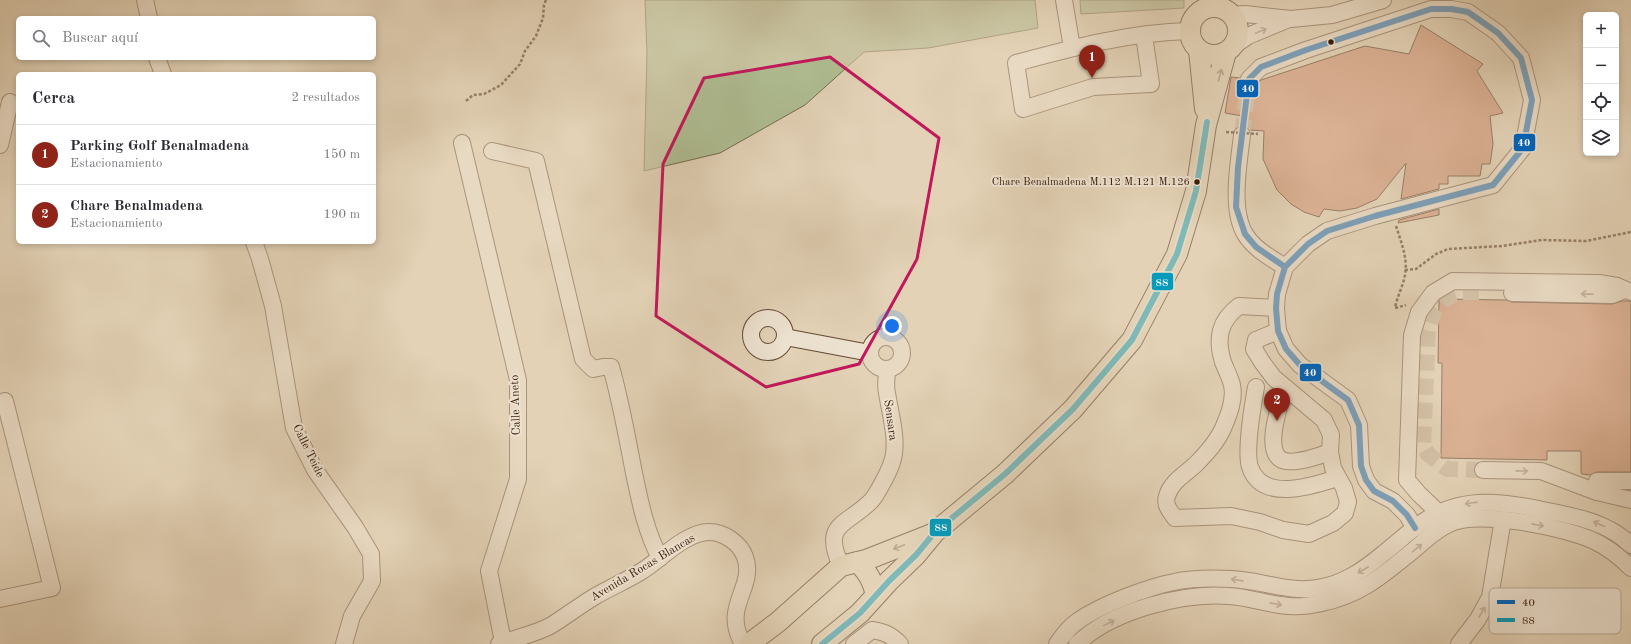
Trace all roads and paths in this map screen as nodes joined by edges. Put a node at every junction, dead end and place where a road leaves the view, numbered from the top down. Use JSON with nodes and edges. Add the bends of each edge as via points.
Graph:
{"nodes":[{"id":1,"x":145,"y":0,"type":"edge"},
{"id":2,"x":546,"y":0,"type":"edge"},
{"id":3,"x":1064,"y":0,"type":"edge"},
{"id":4,"x":1382,"y":0,"type":"edge"},
{"id":5,"x":1202,"y":5,"type":"edge"},
{"id":6,"x":1229,"y":9,"type":"edge"},
{"id":7,"x":149,"y":16,"type":"edge"},
{"id":8,"x":1291,"y":19,"type":"junction"},
{"id":9,"x":1389,"y":24,"type":"junction"},
{"id":10,"x":1189,"y":31,"type":"junction"},
{"id":11,"x":1144,"y":35,"type":"junction"},
{"id":12,"x":1072,"y":48,"type":"junction"},
{"id":13,"x":1229,"y":49,"type":"junction"},
{"id":14,"x":1199,"y":50,"type":"junction"},
{"id":15,"x":158,"y":60,"type":"edge"},
{"id":16,"x":162,"y":72,"type":"edge"},
{"id":17,"x":1249,"y":79,"type":"tunnel mouth"},
{"id":18,"x":466,"y":101,"type":"dead end"},
{"id":19,"x":10,"y":102,"type":"dead end"},
{"id":20,"x":1206,"y":124,"type":"junction"},
{"id":21,"x":1226,"y":132,"type":"dead end"},
{"id":22,"x":1242,"y":134,"type":"tunnel mouth"},
{"id":23,"x":1258,"y":134,"type":"dead end"},
{"id":24,"x":462,"y":143,"type":"dead end"},
{"id":25,"x":0,"y":145,"type":"edge"},
{"id":26,"x":492,"y":151,"type":"dead end"},
{"id":27,"x":1391,"y":212,"type":"junction"},
{"id":28,"x":1631,"y":232,"type":"edge"},
{"id":29,"x":255,"y":244,"type":"edge"},
{"id":30,"x":1285,"y":267,"type":"junction"},
{"id":31,"x":1405,"y":270,"type":"junction"},
{"id":32,"x":1628,"y":291,"type":"edge"},
{"id":33,"x":1478,"y":292,"type":"tunnel mouth"},
{"id":34,"x":1422,"y":307,"type":"junction"},
{"id":35,"x":1276,"y":308,"type":"junction"},
{"id":36,"x":1278,"y":331,"type":"junction"},
{"id":37,"x":785,"y":337,"type":"dead end"},
{"id":38,"x":870,"y":353,"type":"junction"},
{"id":39,"x":887,"y":369,"type":"junction"},
{"id":40,"x":1256,"y":387,"type":"dead end"},
{"id":41,"x":1286,"y":388,"type":"junction"},
{"id":42,"x":6,"y":401,"type":"dead end"},
{"id":43,"x":1330,"y":452,"type":"junction"},
{"id":44,"x":1483,"y":470,"type":"tunnel mouth"},
{"id":45,"x":1366,"y":480,"type":"junction"},
{"id":46,"x":1631,"y":482,"type":"edge"},
{"id":47,"x":1341,"y":483,"type":"junction"},
{"id":48,"x":1413,"y":486,"type":"junction"},
{"id":49,"x":1597,"y":492,"type":"junction"},
{"id":50,"x":1631,"y":500,"type":"edge"},
{"id":51,"x":1393,"y":501,"type":"junction"},
{"id":52,"x":1438,"y":512,"type":"junction"},
{"id":53,"x":1503,"y":519,"type":"junction"},
{"id":54,"x":1415,"y":528,"type":"junction"},
{"id":55,"x":935,"y":532,"type":"junction"},
{"id":56,"x":1631,"y":546,"type":"edge"},
{"id":57,"x":660,"y":558,"type":"junction"},
{"id":58,"x":850,"y":564,"type":"junction"},
{"id":59,"x":1631,"y":568,"type":"edge"},
{"id":60,"x":1492,"y":588,"type":"edge"},
{"id":61,"x":876,"y":595,"type":"junction"},
{"id":62,"x":0,"y":599,"type":"edge"},
{"id":63,"x":1489,"y":599,"type":"edge"},
{"id":64,"x":860,"y":613,"type":"junction"},
{"id":65,"x":872,"y":630,"type":"junction"},
{"id":66,"x":501,"y":643,"type":"edge"},
{"id":67,"x":344,"y":644,"type":"edge"},
{"id":68,"x":743,"y":644,"type":"edge"},
{"id":69,"x":748,"y":644,"type":"edge"},
{"id":70,"x":822,"y":644,"type":"edge"},
{"id":71,"x":854,"y":644,"type":"edge"},
{"id":72,"x":900,"y":644,"type":"edge"},
{"id":73,"x":1057,"y":644,"type":"edge"},
{"id":74,"x":1077,"y":644,"type":"edge"},
{"id":75,"x":1459,"y":644,"type":"edge"}],
"edges":[{"from":1,"to":7,"type":"street"},
{"from":2,"to":18,"type":"path","via":[[536,36],[525,51],[520,64],[502,85],[484,94],[473,95]]},
{"from":3,"to":12,"type":"street"},
{"from":4,"to":8,"type":"street","via":[[1332,14]]},
{"from":4,"to":9,"type":"street"},
{"from":5,"to":6,"type":"main road"},
{"from":5,"to":10,"type":"main road","via":[[1190,23]]},
{"from":6,"to":8,"type":"street","via":[[1245,14]]},
{"from":6,"to":13,"type":"main road","via":[[1238,25],[1237,36]]},
{"from":13,"to":8,"type":"street","one_way":true,"via":[[1248,36]]},
{"from":9,"to":17,"type":"street","via":[[1261,67]]},
{"from":9,"to":27,"type":"street","via":[[1431,9],[1468,12],[1498,33],[1521,58],[1532,100],[1524,148],[1493,185]]},
{"from":10,"to":11,"type":"street"},
{"from":10,"to":14,"type":"main road","via":[[1194,45]]},
{"from":11,"to":12,"type":"street"},
{"from":11,"to":12,"type":"street","via":[[1151,84],[1093,87],[1023,109],[1016,62]]},
{"from":13,"to":14,"type":"main road","via":[[1212,55]]},
{"from":20,"to":13,"type":"main road","one_way":true},
{"from":14,"to":20,"type":"main road"},
{"from":15,"to":16,"type":"street"},
{"from":19,"to":25,"type":"street"},
{"from":20,"to":55,"type":"main road","via":[[1196,191],[1177,254],[1132,340],[1073,409],[1006,474]]},
{"from":21,"to":23,"type":"path","bridge":true},
{"from":22,"to":30,"type":"street","via":[[1236,207],[1245,234],[1256,247]]},
{"from":24,"to":66,"type":"street","name":"Calle Aneto","via":[[518,380],[518,479],[489,571]]},
{"from":26,"to":57,"type":"street","via":[[536,161],[583,359],[592,369],[611,367],[640,498],[652,543]]},
{"from":27,"to":30,"type":"street","via":[[1327,231],[1308,244]]},
{"from":27,"to":31,"type":"path","via":[[1402,244],[1406,261]]},
{"from":28,"to":31,"type":"path","via":[[1586,241],[1542,240],[1502,246],[1448,248],[1416,268]]},
{"from":29,"to":67,"type":"street","name":"Calle Teide","via":[[273,306],[294,428],[315,470],[371,554],[372,581],[352,616]]},
{"from":30,"to":35,"type":"street","via":[[1277,294]]},
{"from":31,"to":34,"type":"path","via":[[1395,308],[1413,304]]},
{"from":32,"to":33,"type":"street","one_way":true,"via":[[1612,295]]},
{"from":32,"to":34,"type":"street","via":[[1599,283],[1453,281],[1433,293]]},
{"from":34,"to":48,"type":"street","via":[[1412,334],[1407,480]]},
{"from":35,"to":36,"type":"street"},
{"from":35,"to":47,"type":"street","via":[[1238,306],[1228,314],[1221,327],[1219,345],[1232,386],[1230,410],[1219,438],[1196,464],[1175,482],[1167,496],[1167,508],[1175,518],[1230,516],[1309,534],[1333,523],[1345,513],[1348,502]]},
{"from":36,"to":41,"type":"street","via":[[1256,340],[1254,349],[1274,378]]},
{"from":36,"to":45,"type":"street","via":[[1286,349],[1300,365],[1348,400],[1359,425],[1361,466]]},
{"from":37,"to":38,"type":"street"},
{"from":38,"to":39,"type":"street","via":[[873,363]]},
{"from":38,"to":39,"type":"street","via":[[877,340],[887,338],[896,342],[901,351],[900,360],[892,368]]},
{"from":39,"to":58,"type":"street","name":"Sensara","via":[[886,391],[895,435],[893,462],[872,499],[838,526],[833,541],[835,552]]},
{"from":40,"to":47,"type":"street","via":[[1249,451],[1250,466],[1256,479],[1287,490]]},
{"from":41,"to":43,"type":"street","via":[[1324,420],[1331,435]]},
{"from":41,"to":43,"type":"street","via":[[1278,406],[1273,441],[1275,454],[1282,460],[1290,461],[1310,459]]},
{"from":42,"to":62,"type":"street","via":[[52,588]]},
{"from":43,"to":47,"type":"street","via":[[1333,468]]},
{"from":44,"to":49,"type":"street","one_way":true,"via":[[1541,471]]},
{"from":45,"to":47,"type":"street","via":[[1358,484]]},
{"from":45,"to":51,"type":"street","via":[[1374,491]]},
{"from":46,"to":49,"type":"street","via":[[1597,481]]},
{"from":48,"to":51,"type":"street"},
{"from":48,"to":52,"type":"street"},
{"from":49,"to":50,"type":"street"},
{"from":51,"to":54,"type":"street","via":[[1407,515]]},
{"from":52,"to":54,"type":"street"},
{"from":56,"to":52,"type":"street","one_way":true,"via":[[1621,536],[1598,523],[1542,509],[1476,502]]},
{"from":53,"to":59,"type":"street","one_way":true,"via":[[1591,539],[1612,550]]},
{"from":60,"to":53,"type":"street","one_way":true},
{"from":74,"to":53,"type":"street","one_way":true,"via":[[1088,633],[1110,622],[1147,606],[1177,598],[1201,595],[1230,596],[1289,606],[1321,604],[1352,595],[1379,579],[1448,524],[1477,519]]},
{"from":54,"to":73,"type":"street","one_way":true,"via":[[1368,567],[1344,581],[1318,588],[1291,589],[1232,579],[1203,578],[1175,582],[1142,591],[1078,620],[1063,634]]},
{"from":55,"to":58,"type":"main road","one_way":true},
{"from":55,"to":61,"type":"main road"},
{"from":57,"to":66,"type":"street","name":"Avenida Rocas Blancas","via":[[549,626]]},
{"from":57,"to":68,"type":"street","name":"Avenida Rocas Blancas","via":[[694,536],[709,532],[735,542],[745,556],[748,573],[735,611],[735,621]]},
{"from":58,"to":61,"type":"main road","via":[[867,572]]},
{"from":58,"to":69,"type":"main road"},
{"from":61,"to":64,"type":"main road"},
{"from":75,"to":63,"type":"street","one_way":true},
{"from":64,"to":65,"type":"street"},
{"from":64,"to":70,"type":"main road"},
{"from":65,"to":71,"type":"street"},
{"from":65,"to":72,"type":"street","via":[[891,635]]}]}
